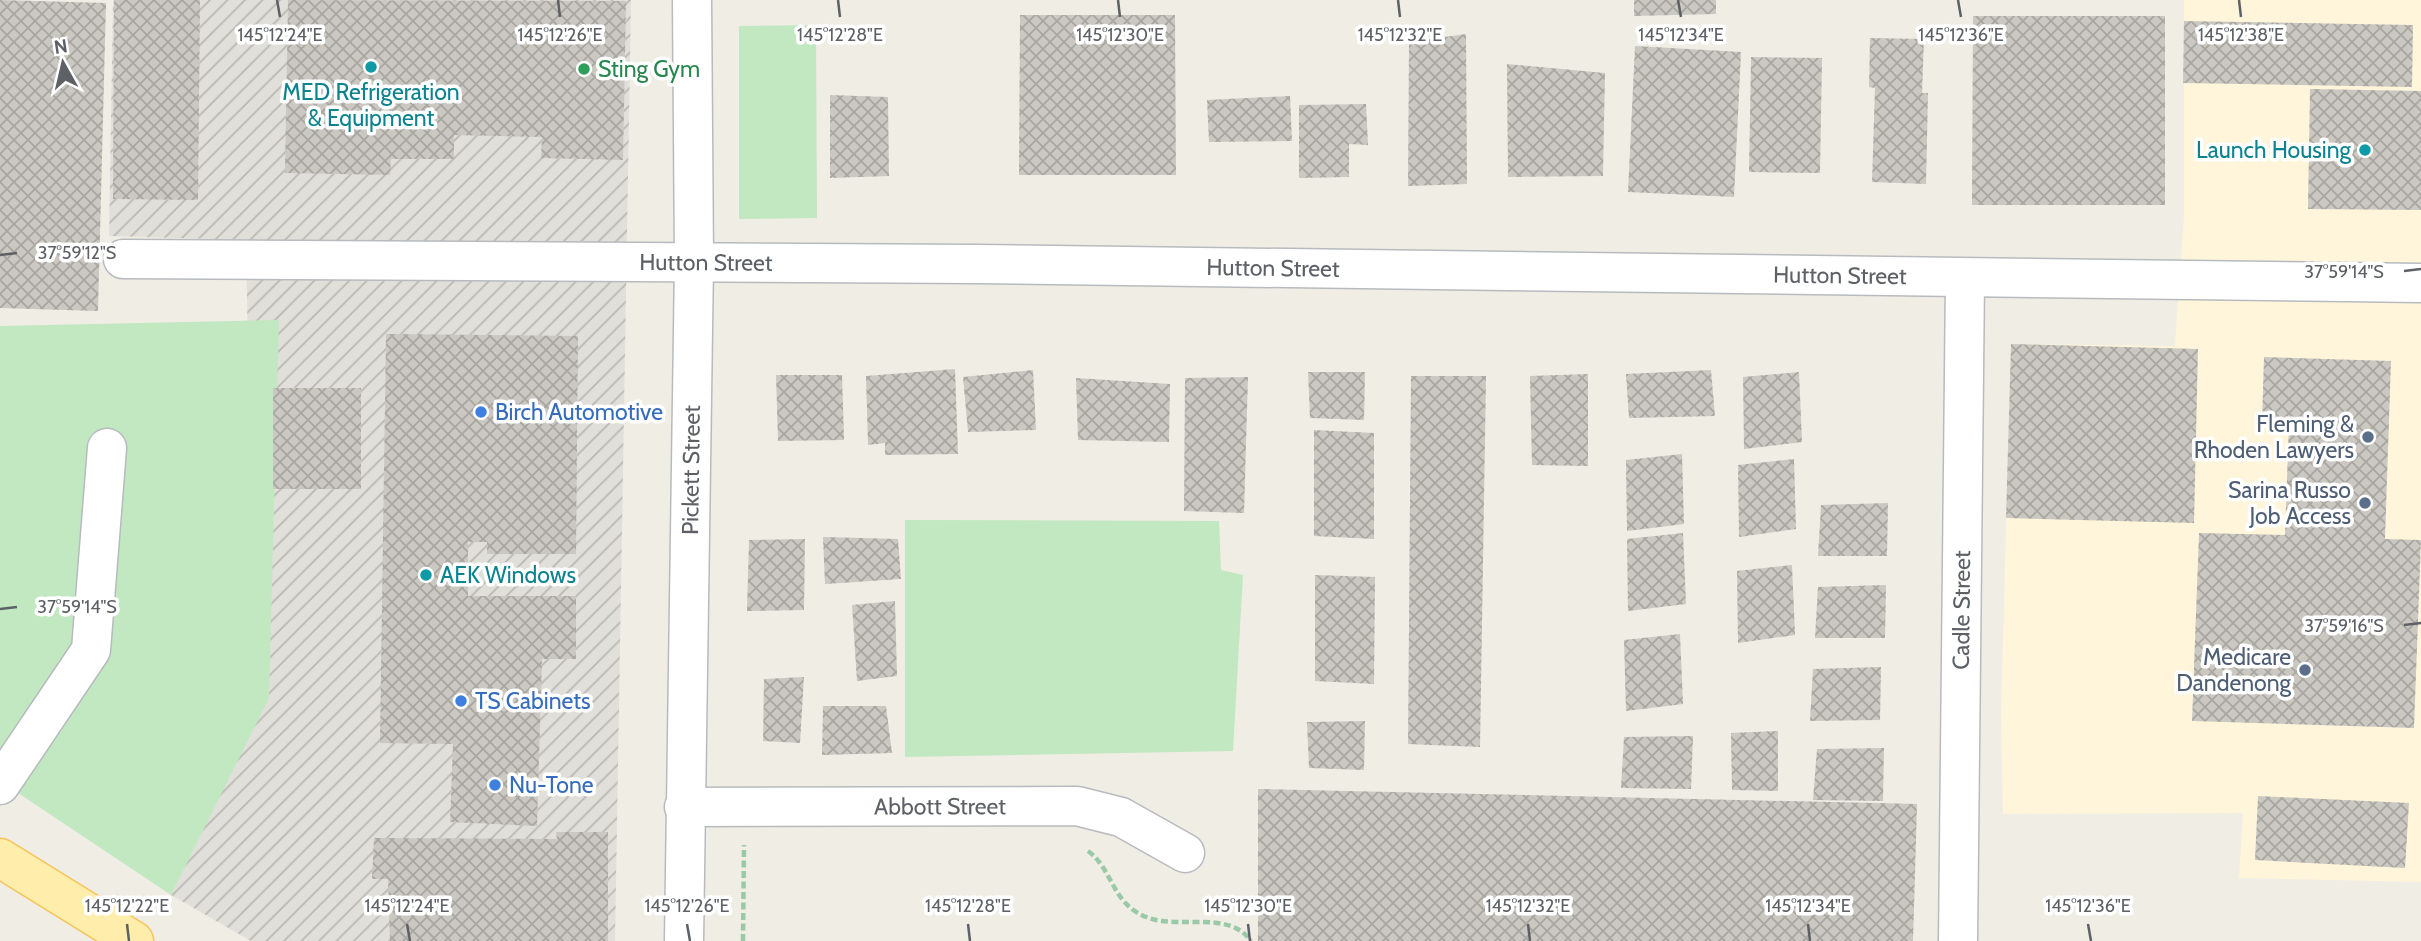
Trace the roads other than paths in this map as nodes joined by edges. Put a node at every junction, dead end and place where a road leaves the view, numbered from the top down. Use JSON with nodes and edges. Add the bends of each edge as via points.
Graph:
{"nodes":[{"id":1,"x":692,"y":0,"type":"edge"},
{"id":2,"x":123,"y":259,"type":"dead end"},
{"id":3,"x":694,"y":262,"type":"junction"},
{"id":4,"x":1965,"y":278,"type":"junction"},
{"id":5,"x":2421,"y":284,"type":"edge"},
{"id":6,"x":107,"y":447,"type":"dead end"},
{"id":7,"x":0,"y":785,"type":"edge"},
{"id":8,"x":684,"y":807,"type":"junction"},
{"id":9,"x":1185,"y":853,"type":"dead end"},
{"id":10,"x":0,"y":858,"type":"edge"},
{"id":11,"x":134,"y":941,"type":"edge"},
{"id":12,"x":684,"y":941,"type":"edge"},
{"id":13,"x":1958,"y":941,"type":"edge"}],
"edges":[{"from":1,"to":3,"type":"street","name":"Pickett Street"},
{"from":2,"to":3,"type":"street","name":"Hutton Street"},
{"from":3,"to":4,"type":"street","name":"Hutton Street"},
{"from":3,"to":8,"type":"street","name":"Pickett Street"},
{"from":4,"to":5,"type":"street","name":"Hutton Street"},
{"from":4,"to":13,"type":"street","name":"Cadle Street"},
{"from":6,"to":7,"type":"street","via":[[91,650]]},
{"from":8,"to":9,"type":"street","name":"Abbott Street","via":[[1077,806],[1121,817]]},
{"from":8,"to":12,"type":"street","name":"Pickett Street"},
{"from":10,"to":11,"type":"main road"}]}
